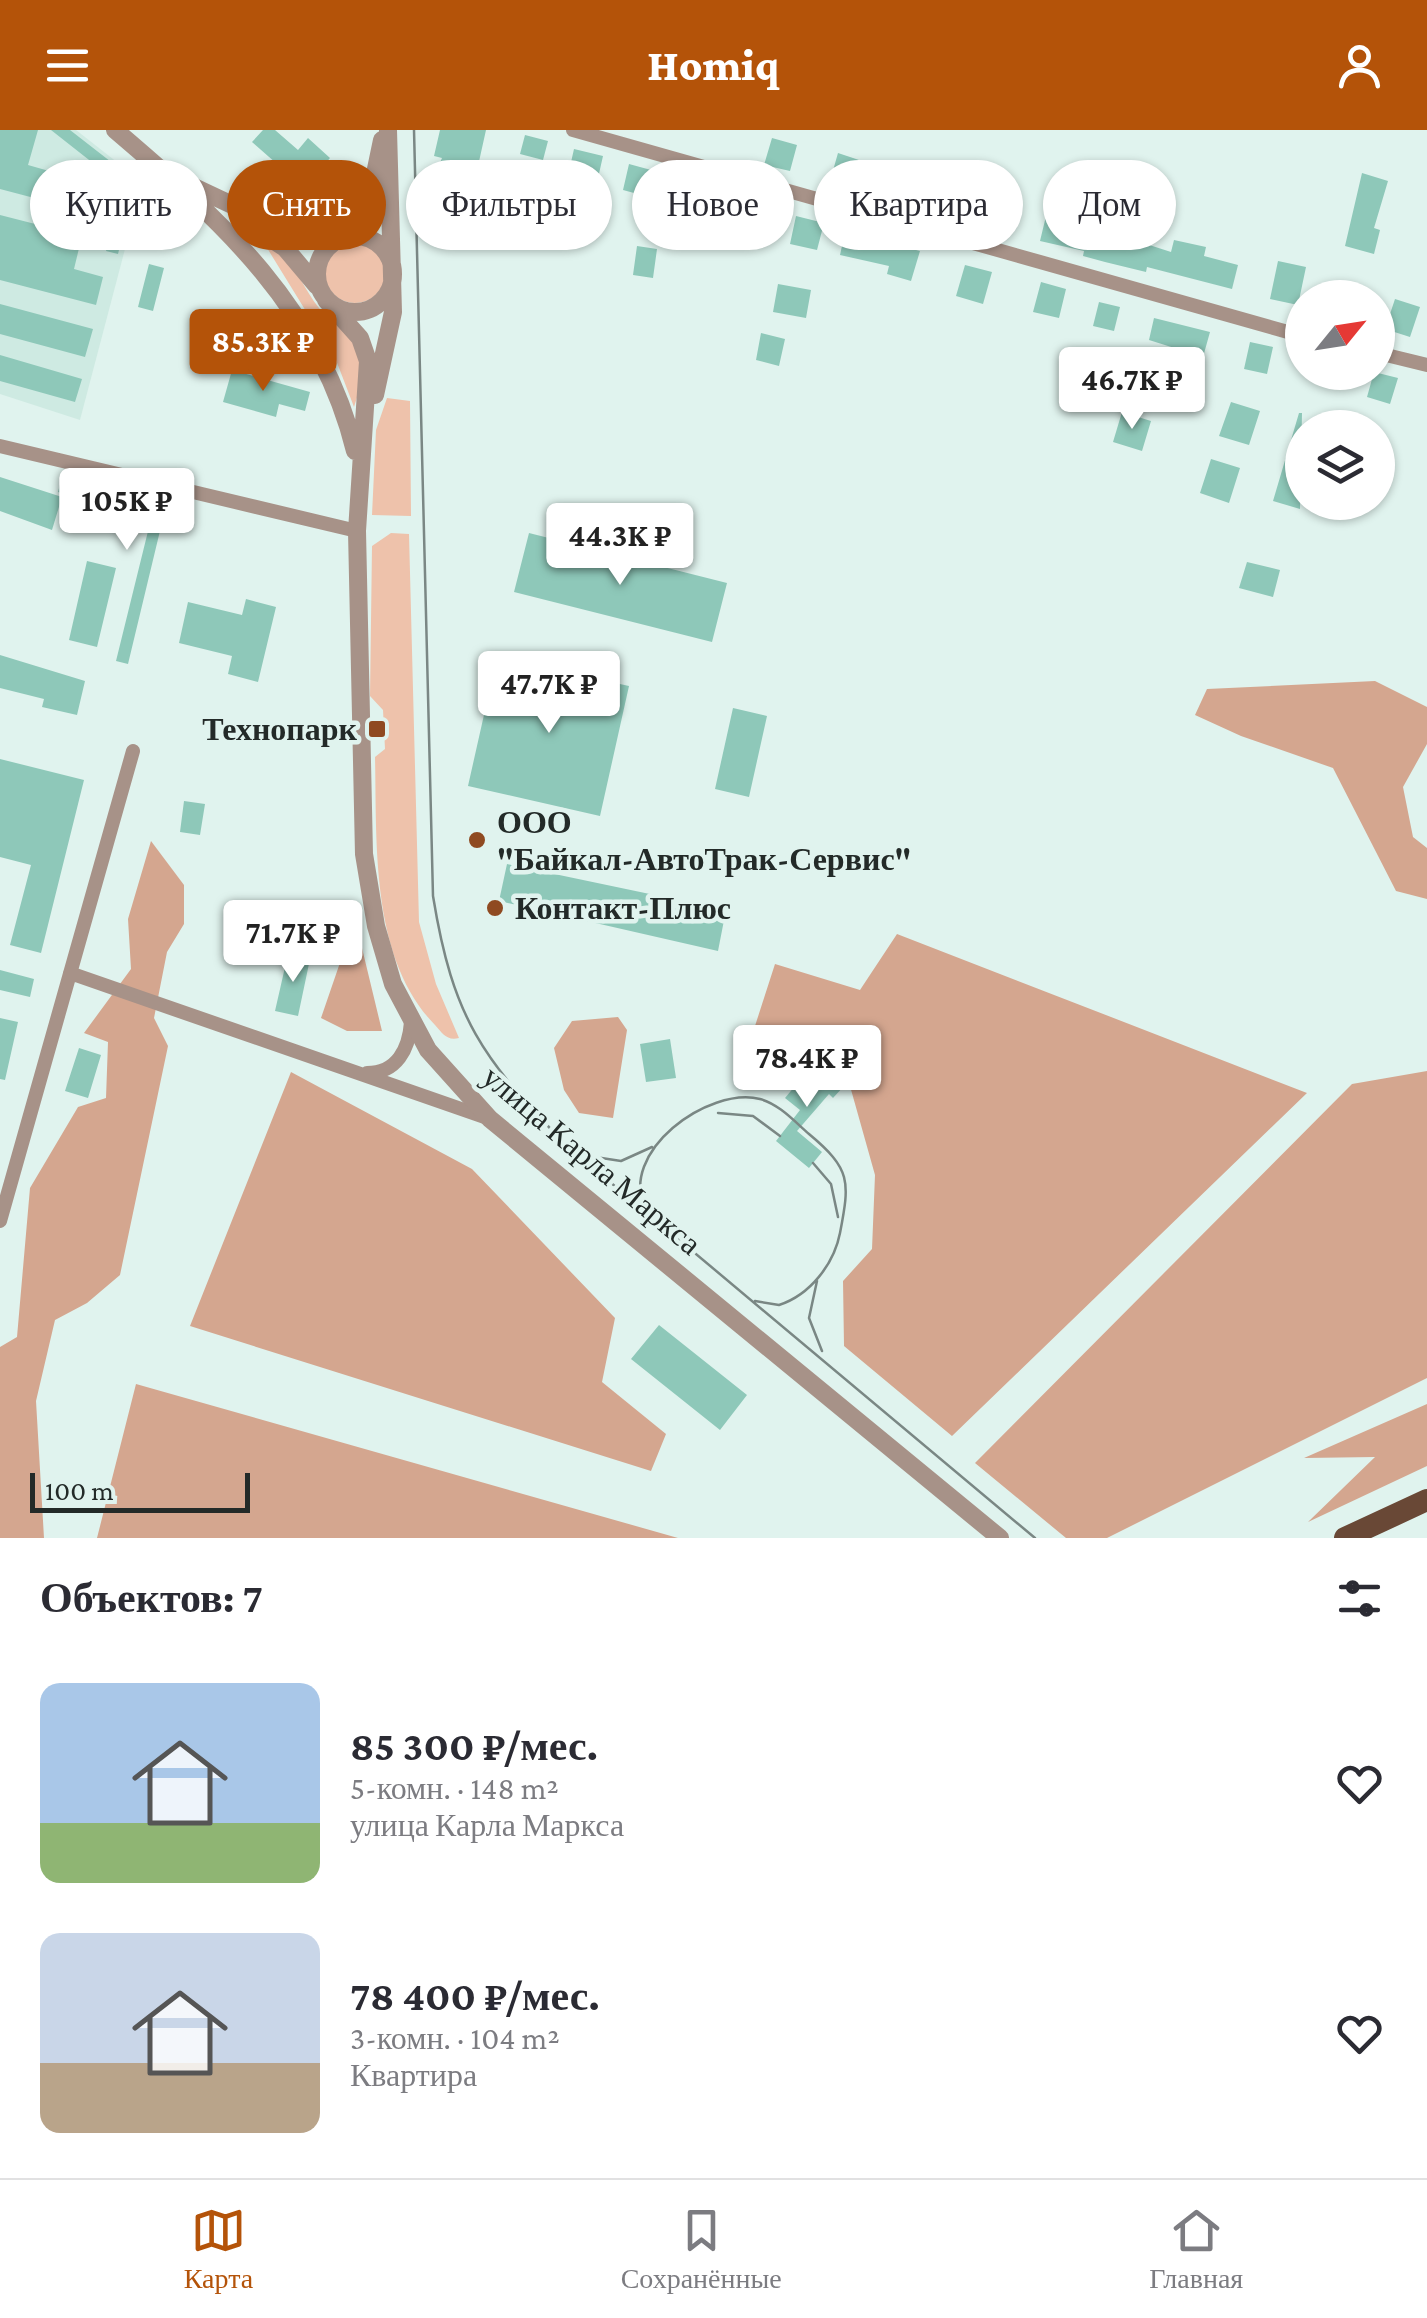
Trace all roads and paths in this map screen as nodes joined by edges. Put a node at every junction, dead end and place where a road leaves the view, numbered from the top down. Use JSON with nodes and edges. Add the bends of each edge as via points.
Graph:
{"nodes":[{"id":1,"x":115,"y":130,"type":"edge"},
{"id":2,"x":385,"y":130,"type":"edge"},
{"id":3,"x":573,"y":130,"type":"edge"},
{"id":4,"x":150,"y":160,"type":"edge"},
{"id":5,"x":379,"y":160,"type":"edge"},
{"id":6,"x":207,"y":198,"type":"edge"},
{"id":7,"x":207,"y":214,"type":"edge"},
{"id":8,"x":329,"y":250,"type":"edge"},
{"id":9,"x":383,"y":250,"type":"edge"},
{"id":10,"x":394,"y":271,"type":"junction"},
{"id":11,"x":323,"y":295,"type":"junction"},
{"id":12,"x":1285,"y":331,"type":"edge"},
{"id":13,"x":1395,"y":357,"type":"edge"},
{"id":14,"x":1427,"y":365,"type":"edge"},
{"id":15,"x":0,"y":446,"type":"edge"},
{"id":16,"x":358,"y":463,"type":"junction"},
{"id":17,"x":357,"y":531,"type":"junction"},
{"id":18,"x":133,"y":751,"type":"dead end"},
{"id":19,"x":70,"y":973,"type":"junction"},
{"id":20,"x":411,"y":1022,"type":"junction"},
{"id":21,"x":356,"y":1073,"type":"junction"},
{"id":22,"x":490,"y":1119,"type":"junction"},
{"id":23,"x":0,"y":1221,"type":"edge"},
{"id":24,"x":1427,"y":1500,"type":"edge"},
{"id":25,"x":997,"y":1536,"type":"edge"},
{"id":26,"x":1345,"y":1538,"type":"edge"}],
"edges":[{"from":1,"to":4,"type":"street"},
{"from":2,"to":5,"type":"street","name":"улица Карла Маркса"},
{"from":2,"to":10,"type":"street","name":"улица Карла Маркса"},
{"from":3,"to":12,"type":"street"},
{"from":6,"to":11,"type":"street","name":"улица Карла Маркса","via":[[277,242]]},
{"from":7,"to":16,"type":"street","via":[[296,312],[340,395]]},
{"from":8,"to":11,"type":"street","via":[[320,258]]},
{"from":9,"to":10,"type":"street"},
{"from":10,"to":11,"type":"street","via":[[388,293],[366,311],[344,311]]},
{"from":10,"to":16,"type":"street","name":"улица Карла Маркса","via":[[393,312]]},
{"from":11,"to":16,"type":"street","name":"улица Карла Маркса","via":[[367,355]]},
{"from":13,"to":14,"type":"street"},
{"from":15,"to":17,"type":"street"},
{"from":16,"to":17,"type":"street","name":"улица Карла Маркса"},
{"from":17,"to":20,"type":"street","name":"улица Карла Маркса","via":[[364,854],[376,926]]},
{"from":18,"to":19,"type":"street"},
{"from":19,"to":21,"type":"street"},
{"from":19,"to":23,"type":"street"},
{"from":20,"to":21,"type":"street","via":[[410,1041],[397,1062],[384,1071]]},
{"from":20,"to":22,"type":"street","name":"улица Карла Маркса","via":[[445,1072]]},
{"from":21,"to":22,"type":"street"},
{"from":22,"to":25,"type":"street","name":"улица Карла Маркса"},
{"from":24,"to":26,"type":"main road"}]}
